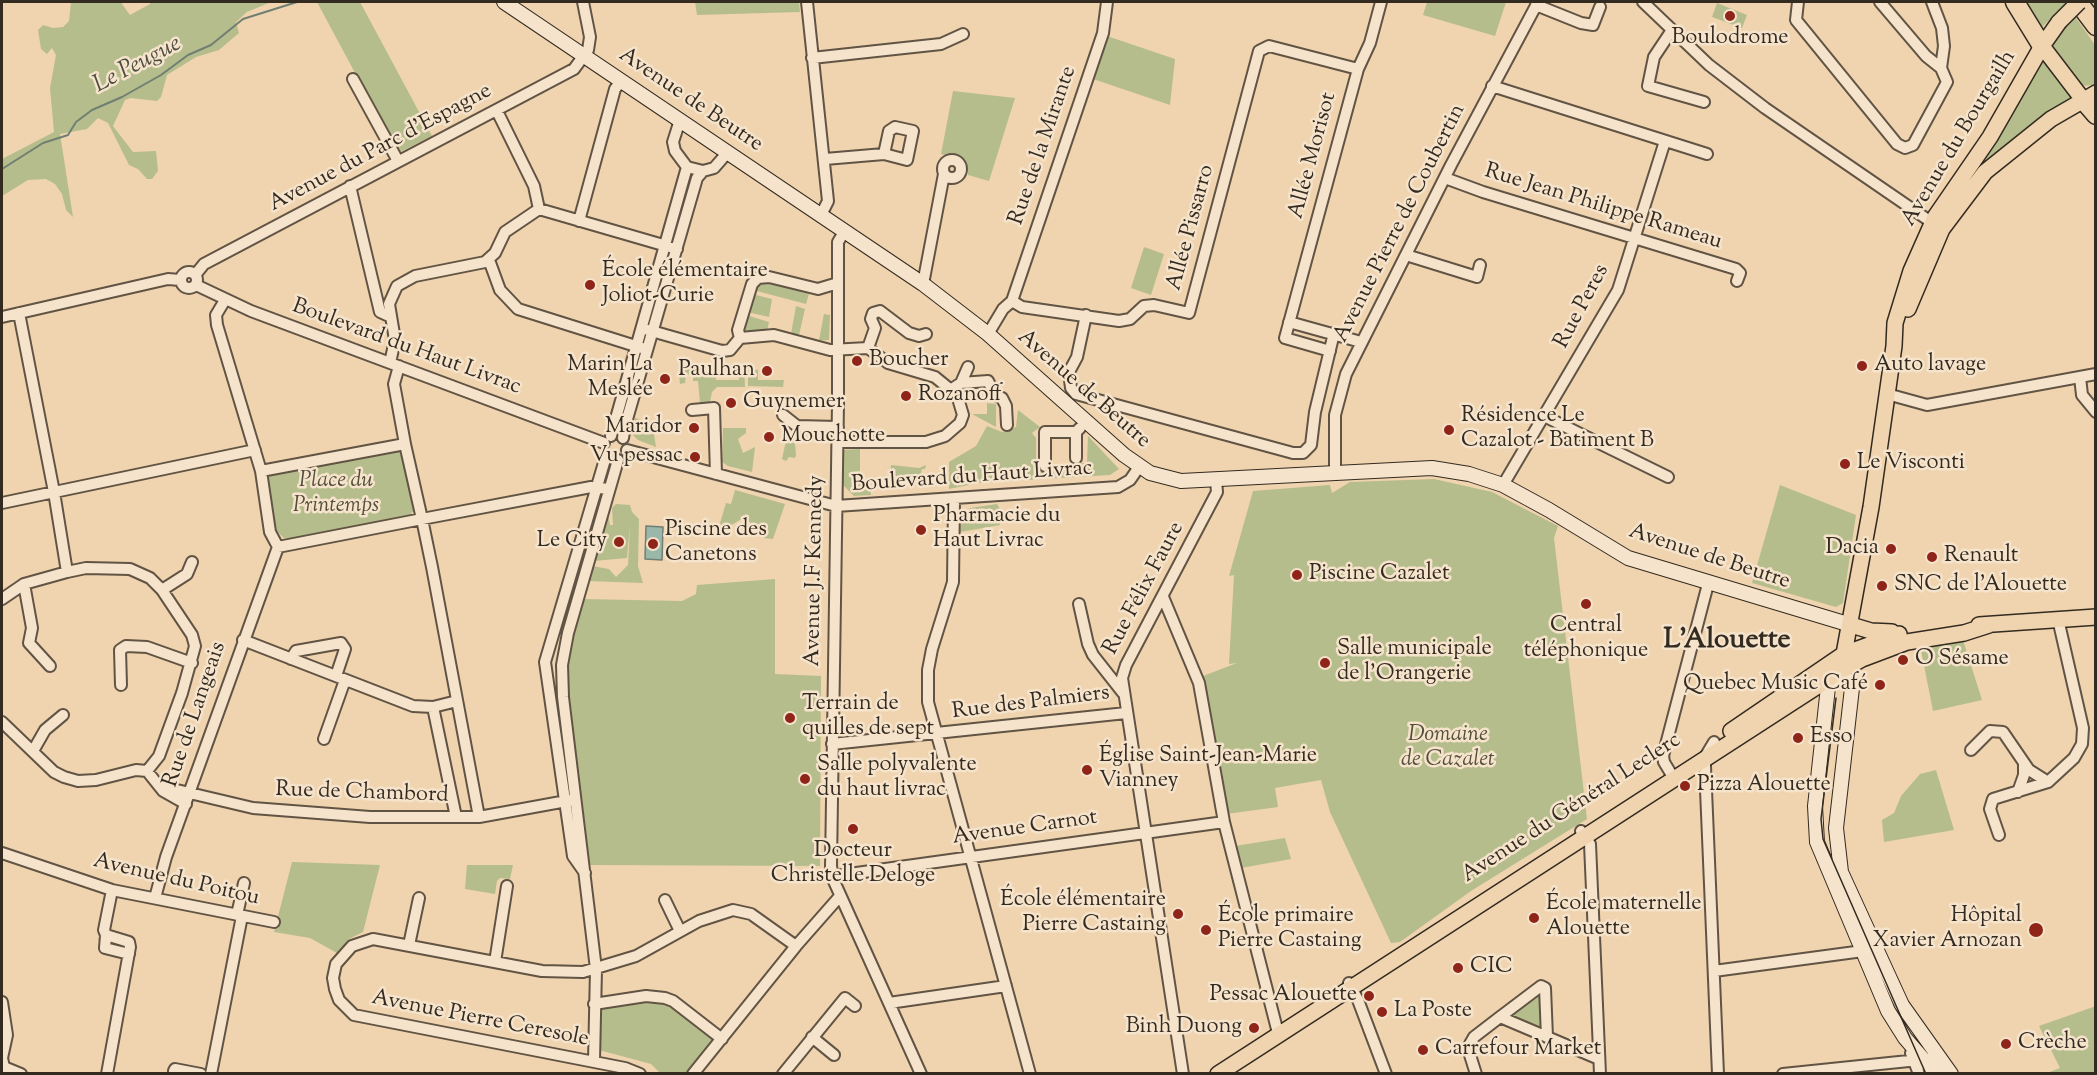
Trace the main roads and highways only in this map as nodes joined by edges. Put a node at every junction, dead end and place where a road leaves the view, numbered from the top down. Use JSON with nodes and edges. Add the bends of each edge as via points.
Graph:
{"nodes":[{"id":1,"x":2015,"y":2,"type":"edge"},
{"id":2,"x":2078,"y":2,"type":"edge"},
{"id":3,"x":2096,"y":26,"type":"edge"},
{"id":4,"x":2042,"y":46,"type":"junction"},
{"id":5,"x":2092,"y":103,"type":"edge"},
{"id":6,"x":1937,"y":226,"type":"junction"},
{"id":7,"x":2096,"y":617,"type":"edge"},
{"id":8,"x":1851,"y":625,"type":"junction"},
{"id":9,"x":1989,"y":626,"type":"junction"},
{"id":10,"x":1910,"y":630,"type":"junction"},
{"id":11,"x":1844,"y":654,"type":"junction"},
{"id":12,"x":1712,"y":750,"type":"junction"},
{"id":13,"x":1218,"y":1074,"type":"edge"}],
"edges":[{"from":1,"to":4,"type":"highway"},
{"from":2,"to":3,"type":"highway"},
{"from":2,"to":4,"type":"main road","name":"Avenue du Bourgailh","bridge":true},
{"from":4,"to":5,"type":"main road"},
{"from":4,"to":6,"type":"main road","name":"Avenue du Bourgailh"},
{"from":5,"to":6,"type":"main road","name":"Avenue du Bourgailh","via":[[2051,119],[1993,165]]},
{"from":6,"to":8,"type":"main road","name":"Avenue du Bourgailh","via":[[1894,346]]},
{"from":7,"to":9,"type":"main road"},
{"from":8,"to":10,"type":"main road","via":[[1871,631]]},
{"from":8,"to":11,"type":"main road","name":"Avenue du Bourgailh"},
{"from":9,"to":10,"type":"main road"},
{"from":9,"to":12,"type":"main road","name":"Avenue du Général Leclerc","via":[[1906,642],[1862,659]]},
{"from":10,"to":11,"type":"main road"},
{"from":11,"to":12,"type":"main road","via":[[1820,678]]},
{"from":12,"to":13,"type":"main road","name":"Avenue du Général Leclerc"}]}
